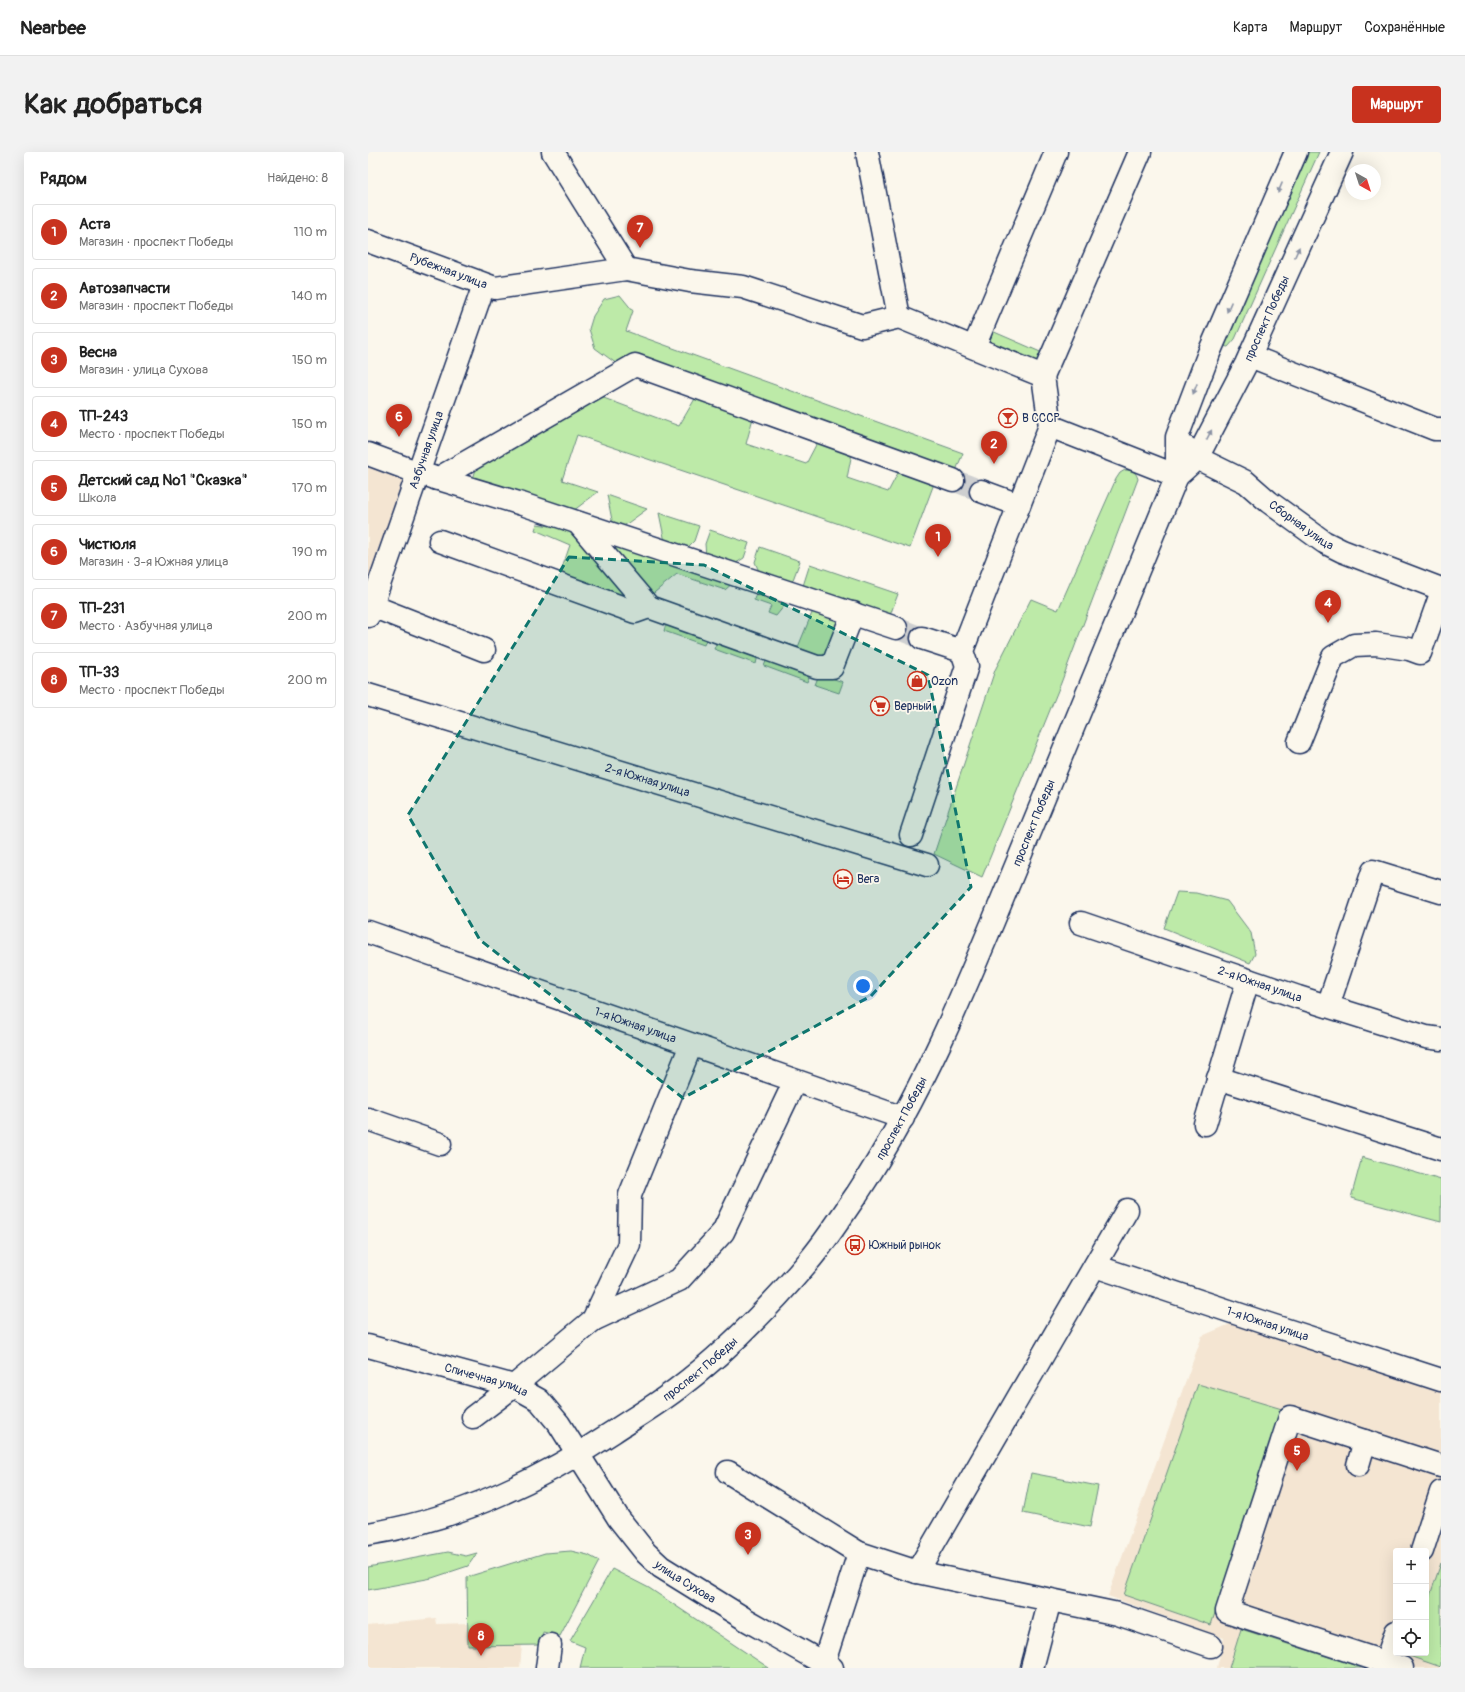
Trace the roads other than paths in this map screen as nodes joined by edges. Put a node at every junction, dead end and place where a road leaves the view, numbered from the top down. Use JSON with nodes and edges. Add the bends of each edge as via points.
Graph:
{"nodes":[{"id":1,"x":553,"y":152,"type":"edge"},
{"id":2,"x":868,"y":152,"type":"edge"},
{"id":3,"x":1056,"y":152,"type":"edge"},
{"id":4,"x":1140,"y":152,"type":"edge"},
{"id":5,"x":1296,"y":152,"type":"edge"},
{"id":6,"x":1342,"y":152,"type":"edge"},
{"id":7,"x":368,"y":241,"type":"edge"},
{"id":8,"x":626,"y":269,"type":"junction"},
{"id":9,"x":484,"y":285,"type":"junction"},
{"id":10,"x":899,"y":318,"type":"junction"},
{"id":11,"x":974,"y":348,"type":"junction"},
{"id":12,"x":1250,"y":356,"type":"junction"},
{"id":13,"x":1043,"y":376,"type":"junction"},
{"id":14,"x":1050,"y":426,"type":"junction"},
{"id":15,"x":1441,"y":429,"type":"edge"},
{"id":16,"x":1177,"y":437,"type":"junction"},
{"id":17,"x":368,"y":454,"type":"edge"},
{"id":18,"x":1197,"y":458,"type":"junction"},
{"id":19,"x":428,"y":476,"type":"junction"},
{"id":20,"x":1177,"y":476,"type":"junction"},
{"id":21,"x":953,"y":480,"type":"tunnel mouth"},
{"id":22,"x":981,"y":491,"type":"tunnel mouth"},
{"id":23,"x":1019,"y":505,"type":"junction"},
{"id":24,"x":578,"y":522,"type":"junction"},
{"id":25,"x":440,"y":541,"type":"dead end"},
{"id":26,"x":1441,"y":589,"type":"edge"},
{"id":27,"x":1441,"y":594,"type":"edge"},
{"id":28,"x":649,"y":607,"type":"junction"},
{"id":29,"x":370,"y":611,"type":"edge"},
{"id":30,"x":853,"y":614,"type":"junction"},
{"id":31,"x":896,"y":628,"type":"tunnel mouth"},
{"id":32,"x":922,"y":638,"type":"tunnel mouth"},
{"id":33,"x":484,"y":650,"type":"dead end"},
{"id":34,"x":962,"y":651,"type":"junction"},
{"id":35,"x":368,"y":696,"type":"edge"},
{"id":36,"x":1298,"y":742,"type":"dead end"},
{"id":37,"x":911,"y":835,"type":"dead end"},
{"id":38,"x":927,"y":865,"type":"dead end"},
{"id":39,"x":1441,"y":892,"type":"edge"},
{"id":40,"x":1082,"y":923,"type":"dead end"},
{"id":41,"x":368,"y":932,"type":"edge"},
{"id":42,"x":1248,"y":980,"type":"junction"},
{"id":43,"x":1328,"y":1006,"type":"junction"},
{"id":44,"x":1441,"y":1039,"type":"edge"},
{"id":45,"x":691,"y":1045,"type":"junction"},
{"id":46,"x":1218,"y":1078,"type":"junction"},
{"id":47,"x":795,"y":1081,"type":"junction"},
{"id":48,"x":903,"y":1118,"type":"junction"},
{"id":49,"x":368,"y":1119,"type":"edge"},
{"id":50,"x":1205,"y":1124,"type":"dead end"},
{"id":51,"x":440,"y":1144,"type":"dead end"},
{"id":52,"x":1441,"y":1149,"type":"edge"},
{"id":53,"x":1127,"y":1210,"type":"dead end"},
{"id":54,"x":1094,"y":1266,"type":"junction"},
{"id":55,"x":593,"y":1320,"type":"junction"},
{"id":56,"x":368,"y":1346,"type":"edge"},
{"id":57,"x":1441,"y":1380,"type":"edge"},
{"id":58,"x":514,"y":1386,"type":"junction"},
{"id":59,"x":473,"y":1417,"type":"dead end"},
{"id":60,"x":1365,"y":1441,"type":"junction"},
{"id":61,"x":578,"y":1453,"type":"junction"},
{"id":62,"x":1358,"y":1465,"type":"dead end"},
{"id":63,"x":1441,"y":1466,"type":"edge"},
{"id":64,"x":728,"y":1472,"type":"dead end"},
{"id":65,"x":1441,"y":1492,"type":"edge"},
{"id":66,"x":368,"y":1534,"type":"edge"},
{"id":67,"x":1423,"y":1548,"type":"edge"},
{"id":68,"x":859,"y":1553,"type":"junction"},
{"id":69,"x":917,"y":1572,"type":"junction"},
{"id":70,"x":1050,"y":1600,"type":"junction"},
{"id":71,"x":550,"y":1646,"type":"dead end"},
{"id":72,"x":1211,"y":1646,"type":"dead end"},
{"id":73,"x":1393,"y":1652,"type":"edge"},
{"id":74,"x":816,"y":1664,"type":"edge"},
{"id":75,"x":1391,"y":1666,"type":"edge"},
{"id":76,"x":547,"y":1668,"type":"edge"},
{"id":77,"x":1032,"y":1668,"type":"edge"}],
"edges":[{"from":1,"to":8,"type":"street"},
{"from":2,"to":10,"type":"street"},
{"from":3,"to":11,"type":"street"},
{"from":4,"to":13,"type":"street"},
{"from":5,"to":16,"type":"street","name":"проспект Победы","one_way":true,"via":[[1209,353]]},
{"from":12,"to":6,"type":"street","name":"проспект Победы","one_way":true},
{"from":7,"to":9,"type":"street","name":"Рубежная улица"},
{"from":8,"to":9,"type":"street","name":"Рубежная улица","via":[[495,288]]},
{"from":8,"to":10,"type":"street","name":"Рубежная улица","via":[[690,281],[743,287],[862,326]]},
{"from":9,"to":19,"type":"street","name":"Азбучная улица"},
{"from":10,"to":11,"type":"street"},
{"from":11,"to":13,"type":"street"},
{"from":12,"to":15,"type":"street","via":[[1435,429]]},
{"from":18,"to":12,"type":"street","name":"проспект Победы","one_way":true},
{"from":13,"to":14,"type":"street"},
{"from":14,"to":20,"type":"street"},
{"from":14,"to":23,"type":"street"},
{"from":16,"to":18,"type":"street","name":"Сборная улица"},
{"from":16,"to":20,"type":"street","name":"проспект Победы"},
{"from":17,"to":19,"type":"street"},
{"from":18,"to":20,"type":"street","name":"проспект Победы"},
{"from":18,"to":26,"type":"street","name":"Сборная улица","via":[[1246,482],[1324,542]]},
{"from":19,"to":21,"type":"street","via":[[635,365]]},
{"from":19,"to":24,"type":"street"},
{"from":19,"to":29,"type":"street","name":"Азбучная улица"},
{"from":20,"to":48,"type":"street","name":"проспект Победы","via":[[954,1013]]},
{"from":22,"to":23,"type":"street"},
{"from":23,"to":34,"type":"street"},
{"from":24,"to":28,"type":"street"},
{"from":24,"to":30,"type":"street"},
{"from":25,"to":28,"type":"street","via":[[635,612]]},
{"from":27,"to":36,"type":"street","via":[[1420,653],[1376,644],[1354,645],[1333,657]]},
{"from":28,"to":30,"type":"street","via":[[817,667],[832,667]]},
{"from":29,"to":33,"type":"street"},
{"from":30,"to":31,"type":"street"},
{"from":32,"to":34,"type":"street"},
{"from":34,"to":37,"type":"street","via":[[967,666]]},
{"from":35,"to":38,"type":"street","name":"2-я Южная улица"},
{"from":39,"to":43,"type":"street","via":[[1373,871]]},
{"from":40,"to":42,"type":"street","name":"2-я Южная улица"},
{"from":41,"to":45,"type":"street","name":"1-я Южная улица"},
{"from":42,"to":43,"type":"street","name":"2-я Южная улица"},
{"from":42,"to":46,"type":"street"},
{"from":43,"to":44,"type":"street","name":"2-я Южная улица","via":[[1426,1037]]},
{"from":45,"to":47,"type":"street","name":"1-я Южная улица"},
{"from":45,"to":55,"type":"street","via":[[630,1195],[629,1244]]},
{"from":46,"to":50,"type":"street"},
{"from":46,"to":52,"type":"street"},
{"from":47,"to":48,"type":"street","name":"1-я Южная улица"},
{"from":47,"to":55,"type":"street","via":[[723,1232],[679,1280]]},
{"from":48,"to":61,"type":"street","name":"проспект Победы","via":[[832,1232],[760,1314],[722,1352],[676,1390]]},
{"from":49,"to":51,"type":"street"},
{"from":53,"to":54,"type":"street"},
{"from":54,"to":57,"type":"street","name":"1-я Южная улица"},
{"from":54,"to":69,"type":"street"},
{"from":55,"to":58,"type":"street"},
{"from":56,"to":58,"type":"street","name":"Спичечная улица"},
{"from":58,"to":59,"type":"street"},
{"from":58,"to":61,"type":"street","name":"Спичечная улица","via":[[539,1400]]},
{"from":60,"to":62,"type":"street"},
{"from":60,"to":63,"type":"street"},
{"from":60,"to":75,"type":"street","via":[[1290,1417],[1227,1611]]},
{"from":61,"to":66,"type":"street","name":"проспект Победы","via":[[512,1489],[474,1506],[418,1523]]},
{"from":61,"to":74,"type":"street","name":"улица Сухова","via":[[619,1519],[661,1567]]},
{"from":64,"to":68,"type":"street"},
{"from":65,"to":67,"type":"street"},
{"from":68,"to":69,"type":"street"},
{"from":68,"to":74,"type":"street"},
{"from":69,"to":70,"type":"street"},
{"from":70,"to":72,"type":"street","via":[[1118,1614]]},
{"from":70,"to":77,"type":"street"},
{"from":71,"to":76,"type":"street"},
{"from":73,"to":75,"type":"street"}]}
